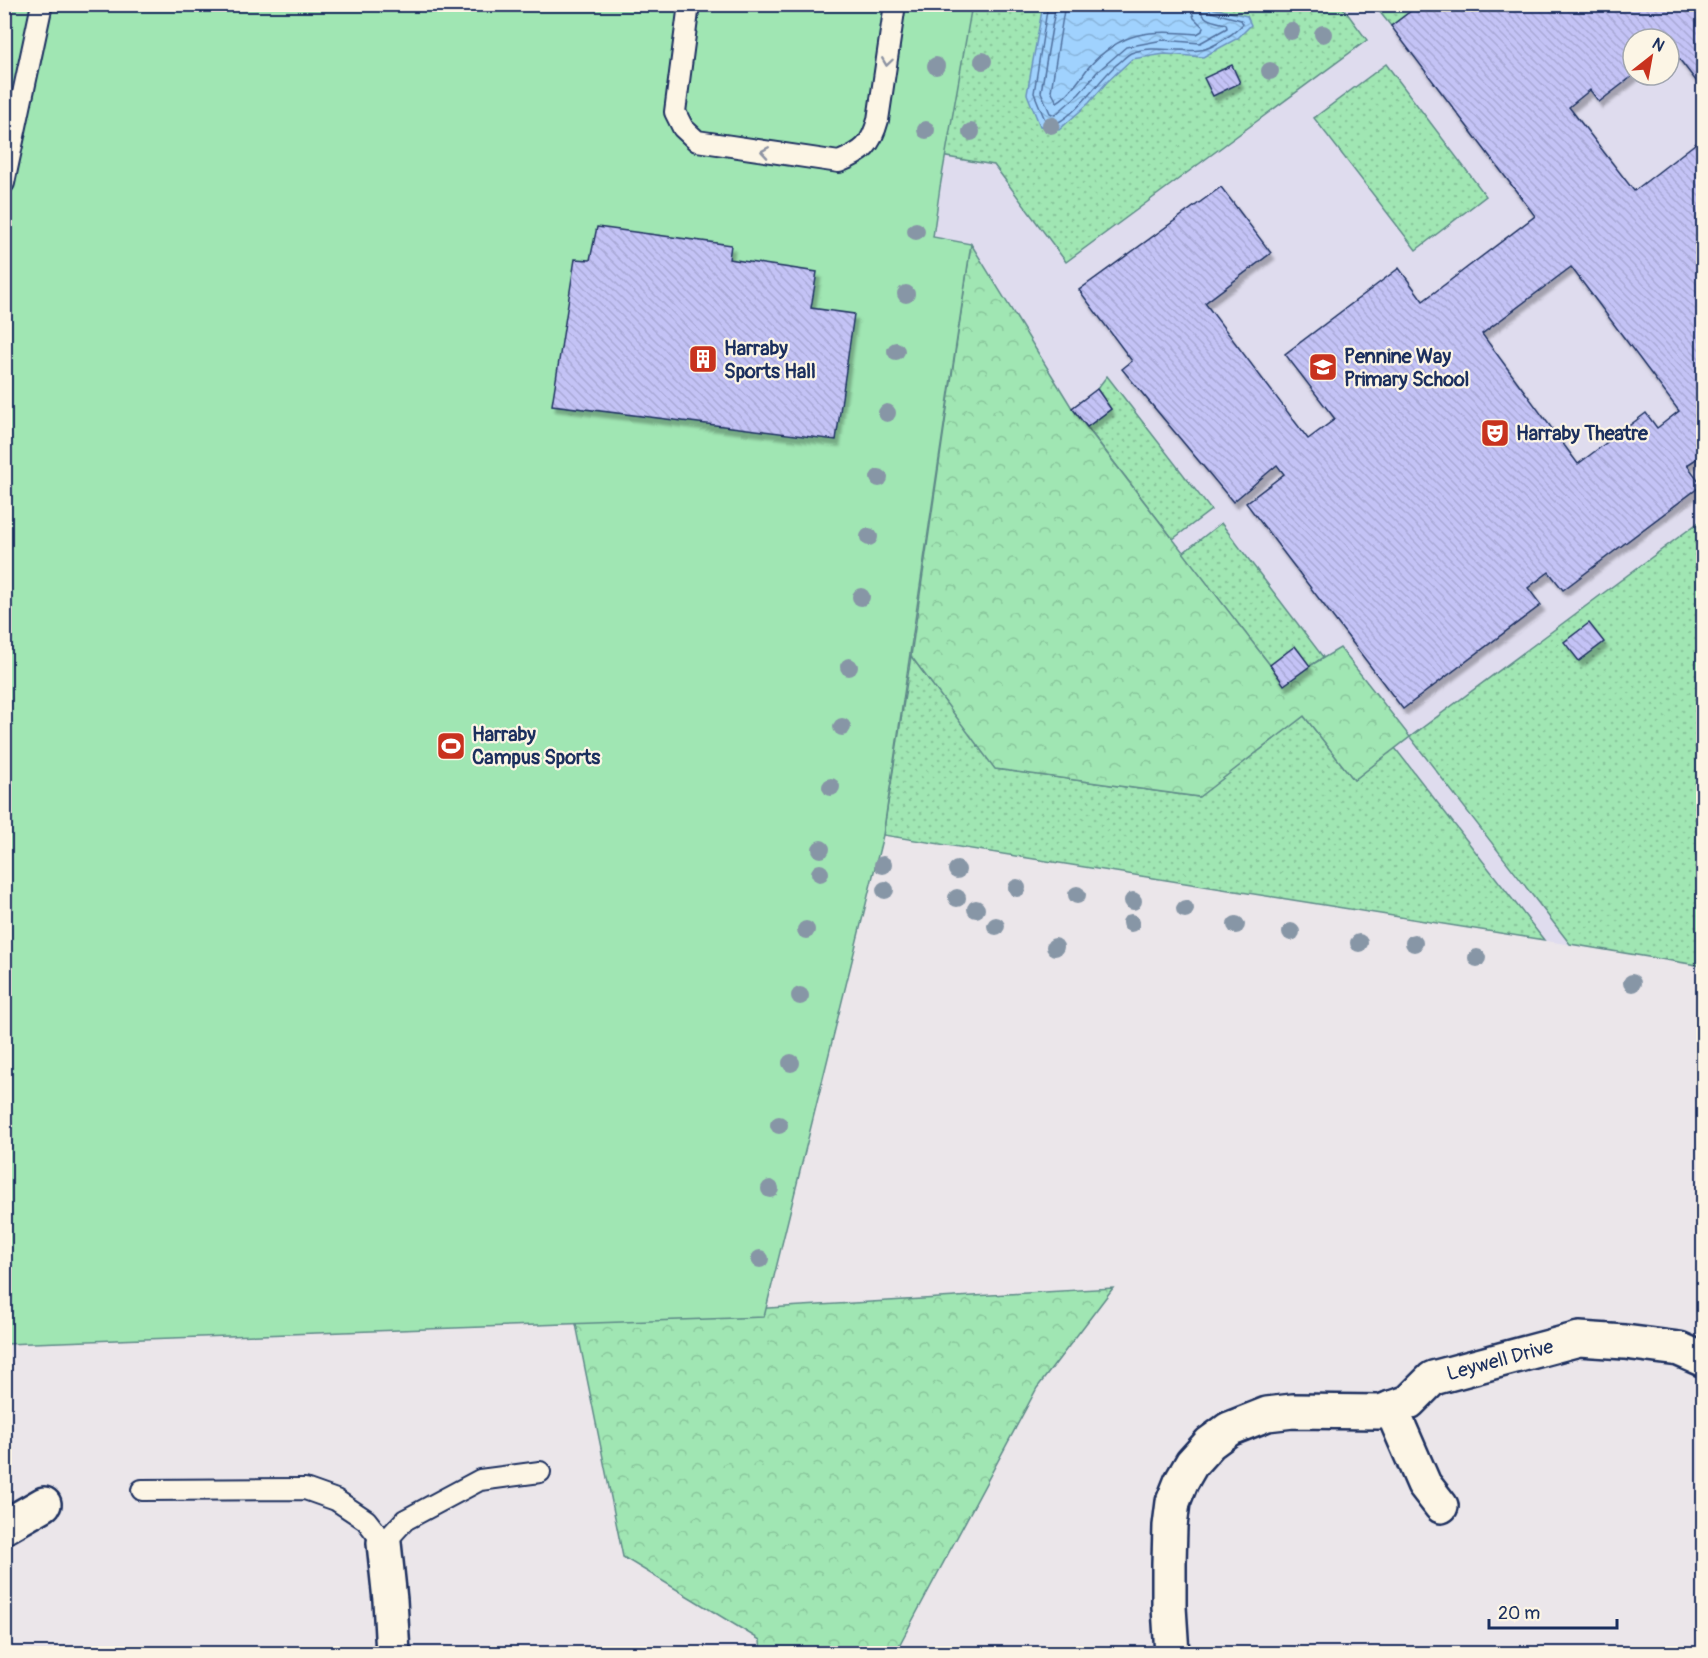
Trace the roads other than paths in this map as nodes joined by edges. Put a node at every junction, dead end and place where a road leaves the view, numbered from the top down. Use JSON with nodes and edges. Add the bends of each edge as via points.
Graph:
{"nodes":[{"id":1,"x":42,"y":4,"type":"edge"},
{"id":2,"x":689,"y":4,"type":"edge"},
{"id":3,"x":896,"y":4,"type":"edge"},
{"id":4,"x":4,"y":183,"type":"edge"},
{"id":5,"x":1704,"y":1360,"type":"edge"},
{"id":6,"x":1391,"y":1408,"type":"junction"},
{"id":7,"x":540,"y":1472,"type":"dead end"},
{"id":8,"x":142,"y":1490,"type":"dead end"},
{"id":9,"x":44,"y":1504,"type":"dead end"},
{"id":10,"x":1441,"y":1506,"type":"dead end"},
{"id":11,"x":4,"y":1527,"type":"edge"},
{"id":12,"x":384,"y":1543,"type":"junction"},
{"id":13,"x":393,"y":1653,"type":"edge"},
{"id":14,"x":1172,"y":1653,"type":"edge"}],
"edges":[{"from":1,"to":4,"type":"lane"},
{"from":3,"to":2,"type":"lane","one_way":true,"via":[[873,139],[859,154],[839,162],[697,141],[683,128],[675,112]]},
{"from":5,"to":6,"type":"street","name":"Leywell Drive","via":[[1679,1349],[1579,1339],[1433,1378],[1408,1402]]},
{"from":6,"to":10,"type":"street","via":[[1424,1484]]},
{"from":6,"to":14,"type":"street","name":"Leywell Drive","via":[[1380,1412],[1267,1414],[1229,1429],[1209,1443],[1192,1463],[1173,1502],[1169,1563]]},
{"from":7,"to":12,"type":"lane","via":[[480,1480],[405,1520]]},
{"from":8,"to":12,"type":"lane","via":[[305,1490],[336,1500],[366,1520]]},
{"from":9,"to":11,"type":"street"},
{"from":12,"to":13,"type":"street"}]}
